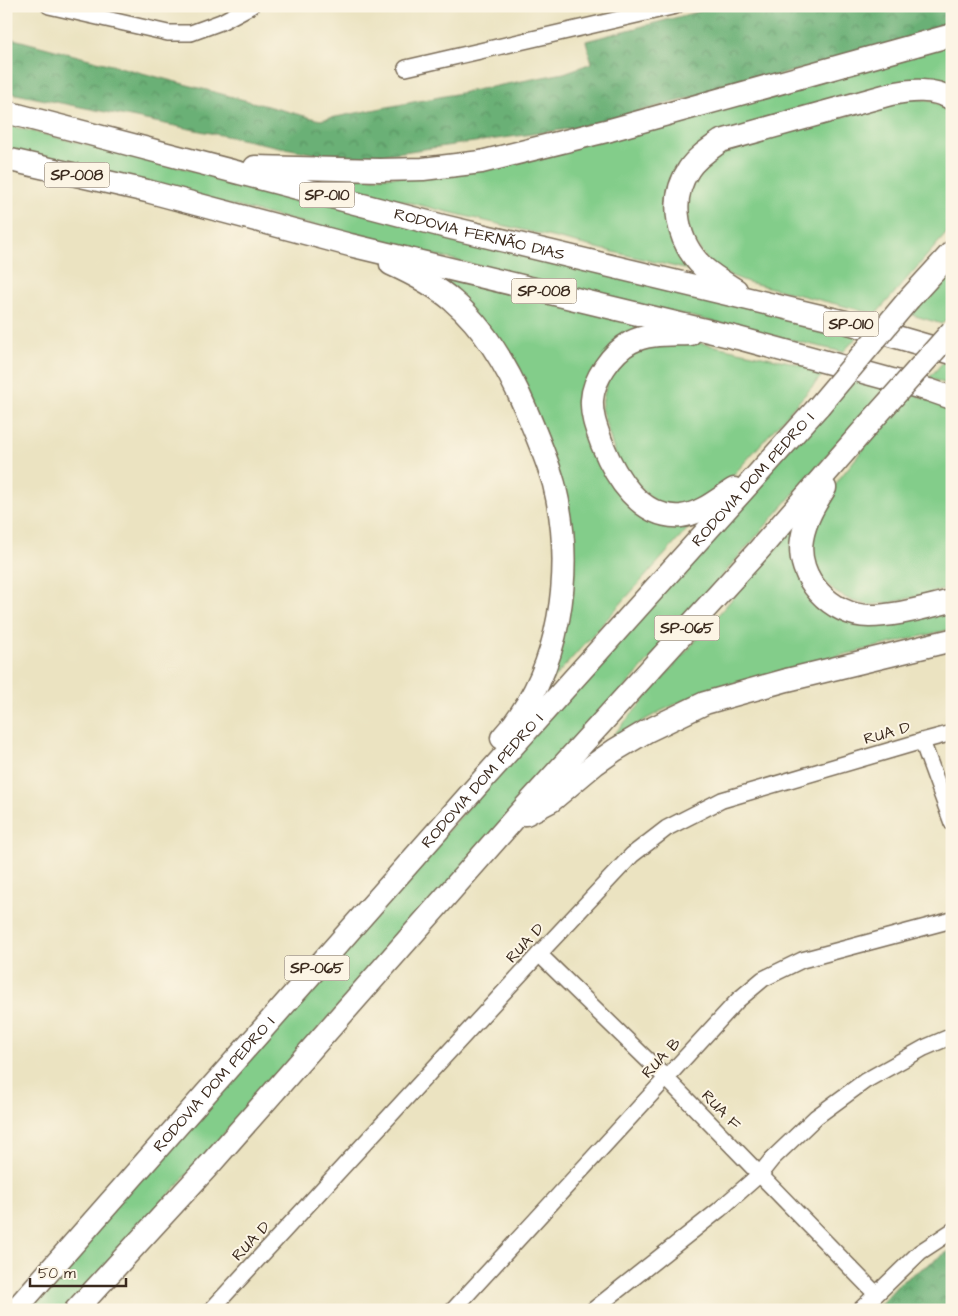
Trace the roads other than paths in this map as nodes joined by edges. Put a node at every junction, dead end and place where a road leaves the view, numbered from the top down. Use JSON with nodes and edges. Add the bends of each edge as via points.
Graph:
{"nodes":[{"id":1,"x":49,"y":6,"type":"edge"},
{"id":2,"x":251,"y":6,"type":"edge"},
{"id":3,"x":676,"y":6,"type":"edge"},
{"id":4,"x":952,"y":35,"type":"edge"},
{"id":5,"x":406,"y":68,"type":"dead end"},
{"id":6,"x":952,"y":99,"type":"edge"},
{"id":7,"x":6,"y":112,"type":"edge"},
{"id":8,"x":6,"y":159,"type":"edge"},
{"id":9,"x":210,"y":165,"type":"junction"},
{"id":10,"x":952,"y":242,"type":"edge"},
{"id":11,"x":350,"y":245,"type":"junction"},
{"id":12,"x":952,"y":252,"type":"edge"},
{"id":13,"x":916,"y":291,"type":"junction"},
{"id":14,"x":750,"y":298,"type":"junction"},
{"id":15,"x":952,"y":331,"type":"edge"},
{"id":16,"x":738,"y":338,"type":"junction"},
{"id":17,"x":952,"y":353,"type":"edge"},
{"id":18,"x":952,"y":398,"type":"edge"},
{"id":19,"x":862,"y":431,"type":"junction"},
{"id":20,"x":760,"y":472,"type":"junction"},
{"id":21,"x":952,"y":601,"type":"edge"},
{"id":22,"x":952,"y":640,"type":"edge"},
{"id":23,"x":952,"y":734,"type":"edge"},
{"id":24,"x":922,"y":741,"type":"junction"},
{"id":25,"x":478,"y":785,"type":"junction"},
{"id":26,"x":515,"y":818,"type":"junction"},
{"id":27,"x":952,"y":823,"type":"edge"},
{"id":28,"x":952,"y":920,"type":"edge"},
{"id":29,"x":539,"y":954,"type":"junction"},
{"id":30,"x":952,"y":1036,"type":"edge"},
{"id":31,"x":666,"y":1078,"type":"junction"},
{"id":32,"x":760,"y":1174,"type":"junction"},
{"id":33,"x":952,"y":1231,"type":"edge"},
{"id":34,"x":875,"y":1294,"type":"junction"},
{"id":35,"x":15,"y":1310,"type":"edge"},
{"id":36,"x":76,"y":1310,"type":"edge"},
{"id":37,"x":211,"y":1310,"type":"edge"},
{"id":38,"x":453,"y":1310,"type":"edge"},
{"id":39,"x":593,"y":1310,"type":"edge"},
{"id":40,"x":860,"y":1310,"type":"edge"}],
"edges":[{"from":1,"to":2,"type":"street","via":[[168,33],[191,33]]},
{"from":3,"to":5,"type":"street"},
{"from":4,"to":9,"type":"highway","via":[[610,130],[481,162],[380,170]]},
{"from":6,"to":14,"type":"highway","via":[[929,91],[891,94],[721,141],[702,155],[683,179],[677,214],[684,242],[703,267]]},
{"from":7,"to":9,"type":"highway","name":"RODOVIA FERNÃO DIAS","number":"SP-010"},
{"from":8,"to":11,"type":"highway","number":"SP-008","via":[[147,191]]},
{"from":9,"to":14,"type":"highway","name":"RODOVIA FERNÃO DIAS","number":"SP-010","via":[[572,258]]},
{"from":10,"to":13,"type":"highway"},
{"from":11,"to":16,"type":"highway","number":"SP-008"},
{"from":11,"to":25,"type":"highway","via":[[432,285],[454,301],[480,330],[504,364],[519,395],[554,484],[563,552],[563,586],[550,650],[524,709],[496,744]]},
{"from":12,"to":13,"type":"highway","name":"RODOVIA DOM PEDRO I","number":"SP-065"},
{"from":13,"to":20,"type":"highway","name":"RODOVIA DOM PEDRO I","number":"SP-065","bridge":true},
{"from":14,"to":17,"type":"highway","name":"RODOVIA FERNÃO DIAS","number":"SP-010"},
{"from":15,"to":19,"type":"highway","bridge":true},
{"from":16,"to":18,"type":"highway","number":"SP-008"},
{"from":16,"to":20,"type":"highway","via":[[694,334],[650,336],[629,343],[611,358],[598,378],[592,400],[595,425],[620,480],[648,508],[664,514],[680,516],[699,512]]},
{"from":19,"to":21,"type":"highway","via":[[806,522],[801,541],[802,559],[808,576],[832,605],[851,614],[889,615]]},
{"from":19,"to":26,"type":"highway","number":"SP-065","via":[[758,551]]},
{"from":20,"to":25,"type":"highway","name":"RODOVIA DOM PEDRO I","number":"SP-065"},
{"from":22,"to":26,"type":"highway","via":[[705,703],[615,750],[551,801]]},
{"from":23,"to":24,"type":"street","name":"RUA D"},
{"from":24,"to":27,"type":"street"},
{"from":24,"to":29,"type":"street","name":"RUA D","via":[[722,800],[667,828],[632,855]]},
{"from":25,"to":35,"type":"highway","name":"RODOVIA DOM PEDRO I","number":"SP-065"},
{"from":26,"to":36,"type":"highway","number":"SP-065","via":[[212,1162]]},
{"from":28,"to":31,"type":"street","name":"RUA B","via":[[802,960],[763,978],[738,1000]]},
{"from":29,"to":31,"type":"street","name":"RUA F"},
{"from":29,"to":37,"type":"street","name":"RUA D"},
{"from":30,"to":32,"type":"street","via":[[865,1081],[816,1117]]},
{"from":31,"to":32,"type":"street","name":"RUA F"},
{"from":31,"to":38,"type":"street","name":"RUA B"},
{"from":32,"to":34,"type":"street","name":"RUA F"},
{"from":32,"to":39,"type":"street"},
{"from":33,"to":34,"type":"street","via":[[920,1252]]},
{"from":34,"to":40,"type":"street"}]}
